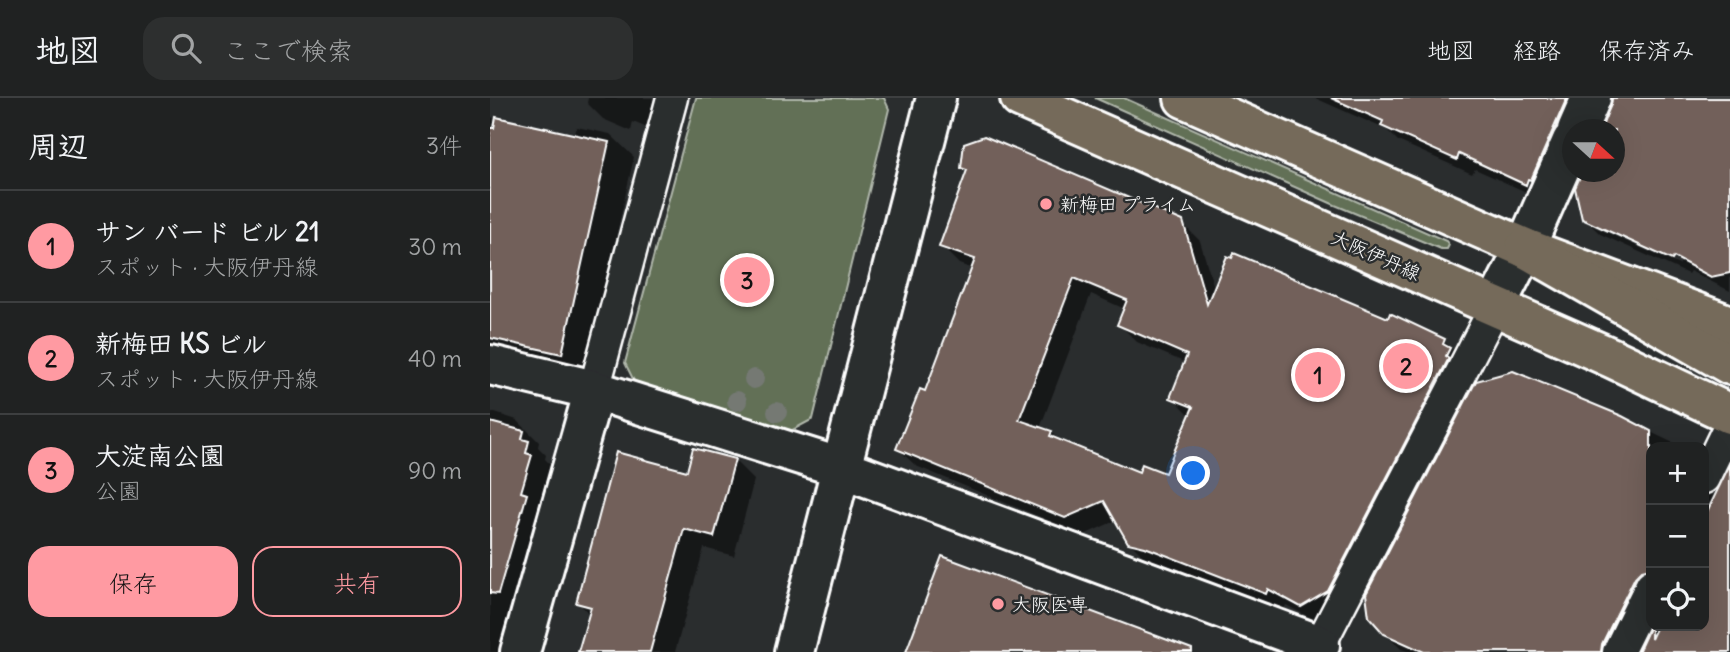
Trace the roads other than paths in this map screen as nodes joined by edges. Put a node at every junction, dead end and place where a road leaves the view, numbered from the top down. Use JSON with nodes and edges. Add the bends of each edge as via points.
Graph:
{"nodes":[{"id":1,"x":672,"y":98,"type":"edge"},
{"id":2,"x":936,"y":98,"type":"edge"},
{"id":3,"x":1020,"y":98,"type":"edge"},
{"id":4,"x":1184,"y":98,"type":"edge"},
{"id":5,"x":1591,"y":98,"type":"edge"},
{"id":6,"x":1582,"y":119,"type":"edge"},
{"id":7,"x":1562,"y":166,"type":"edge"},
{"id":8,"x":1525,"y":248,"type":"junction"},
{"id":9,"x":1495,"y":307,"type":"junction"},
{"id":10,"x":1730,"y":325,"type":"edge"},
{"id":11,"x":490,"y":365,"type":"edge"},
{"id":12,"x":1730,"y":365,"type":"edge"},
{"id":13,"x":594,"y":390,"type":"junction"},
{"id":14,"x":1730,"y":414,"type":"edge"},
{"id":15,"x":1730,"y":424,"type":"edge"},
{"id":16,"x":842,"y":468,"type":"junction"},
{"id":17,"x":1709,"y":468,"type":"edge"},
{"id":18,"x":1646,"y":595,"type":"edge"},
{"id":19,"x":1325,"y":650,"type":"edge"},
{"id":20,"x":520,"y":652,"type":"edge"},
{"id":21,"x":794,"y":652,"type":"edge"},
{"id":22,"x":1618,"y":652,"type":"edge"}],
"edges":[{"from":1,"to":13,"type":"street"},
{"from":2,"to":16,"type":"street"},
{"from":3,"to":9,"type":"main road","name":"大阪伊丹線"},
{"from":4,"to":8,"type":"main road"},
{"from":5,"to":6,"type":"street"},
{"from":7,"to":8,"type":"street"},
{"from":8,"to":9,"type":"street"},
{"from":8,"to":10,"type":"main road"},
{"from":8,"to":12,"type":"main road"},
{"from":9,"to":14,"type":"main road","name":"大阪伊丹線"},
{"from":9,"to":19,"type":"street"},
{"from":11,"to":13,"type":"street"},
{"from":13,"to":16,"type":"street"},
{"from":13,"to":20,"type":"street"},
{"from":15,"to":17,"type":"street"},
{"from":16,"to":19,"type":"street"},
{"from":16,"to":21,"type":"street"},
{"from":18,"to":22,"type":"street"}]}
